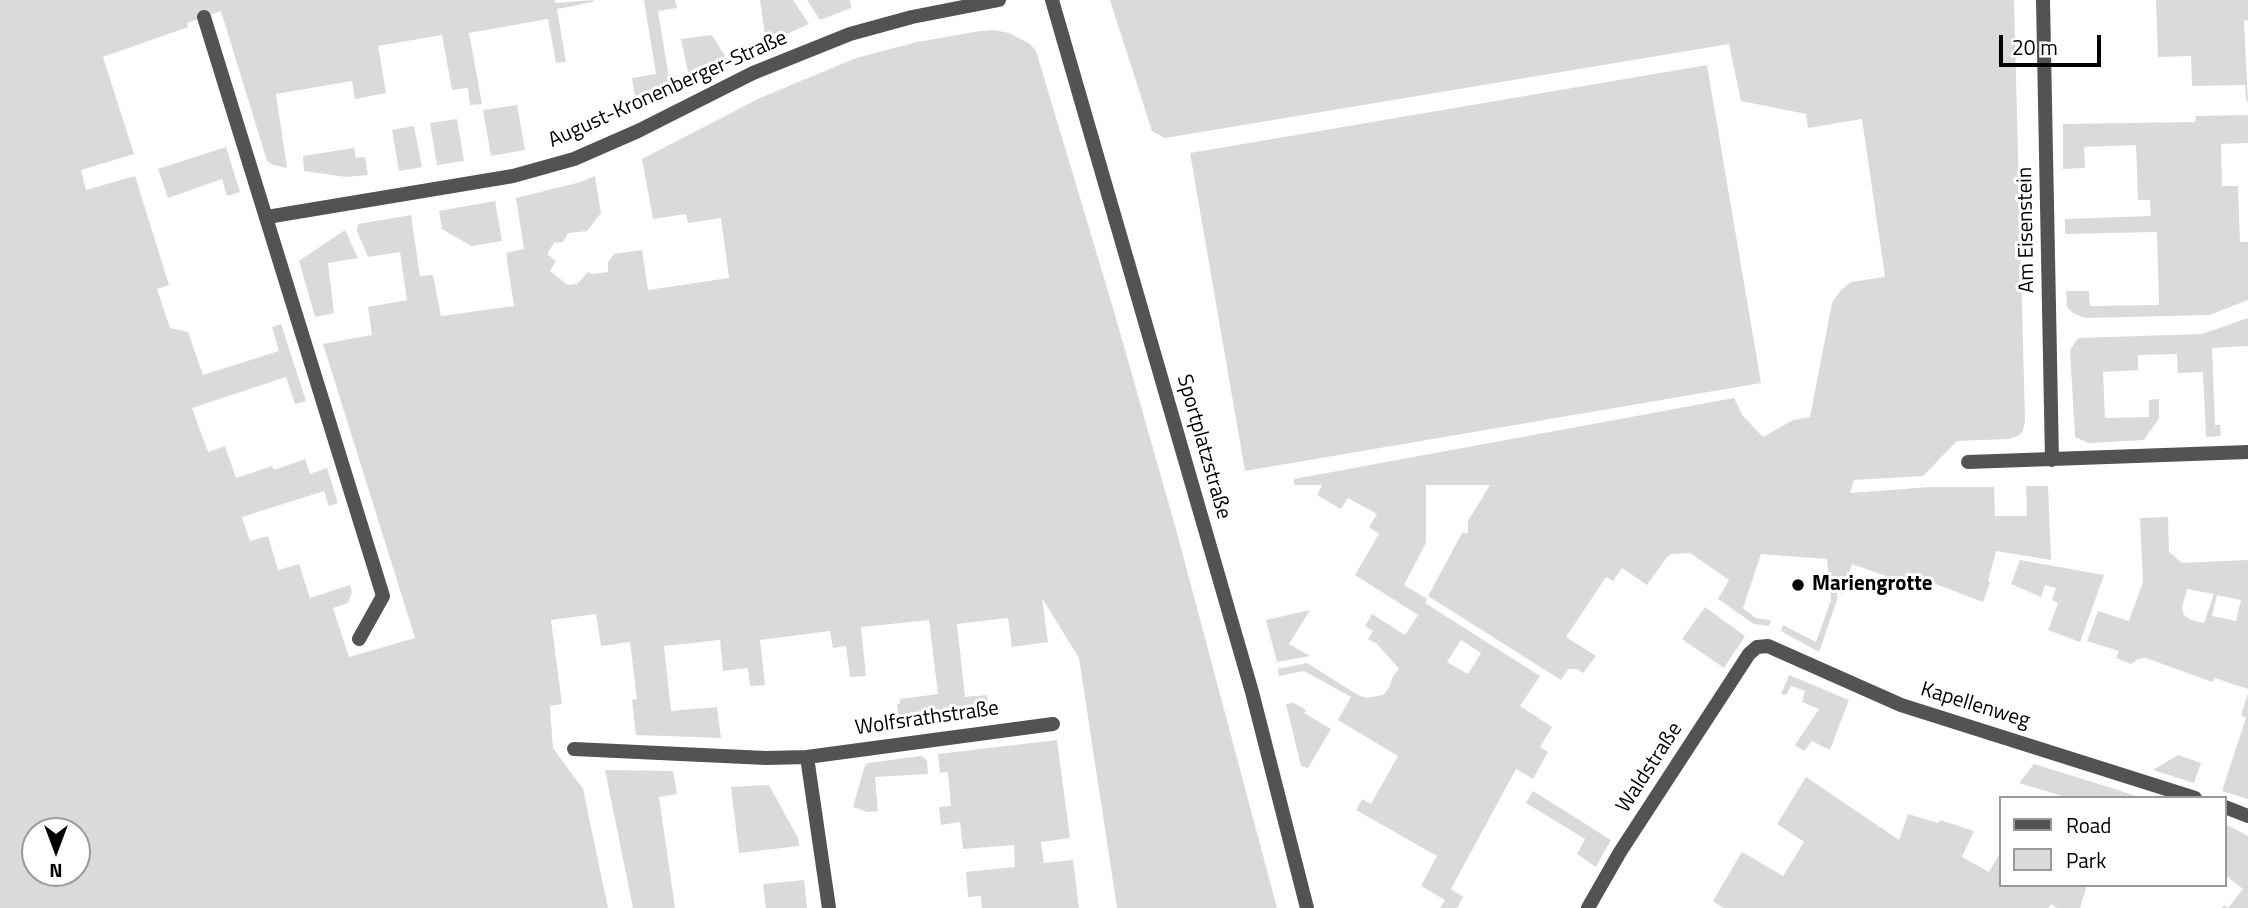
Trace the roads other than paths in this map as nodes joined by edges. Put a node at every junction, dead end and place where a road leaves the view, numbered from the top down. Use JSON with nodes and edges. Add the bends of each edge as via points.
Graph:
{"nodes":[{"id":1,"x":999,"y":0,"type":"edge"},
{"id":2,"x":1052,"y":0,"type":"edge"},
{"id":3,"x":2043,"y":0,"type":"edge"},
{"id":4,"x":204,"y":17,"type":"dead end"},
{"id":5,"x":267,"y":218,"type":"junction"},
{"id":6,"x":2248,"y":452,"type":"edge"},
{"id":7,"x":2052,"y":460,"type":"junction"},
{"id":8,"x":1968,"y":462,"type":"dead end"},
{"id":9,"x":359,"y":639,"type":"dead end"},
{"id":10,"x":1749,"y":654,"type":"joint"},
{"id":11,"x":1053,"y":724,"type":"dead end"},
{"id":12,"x":574,"y":749,"type":"dead end"},
{"id":13,"x":807,"y":757,"type":"junction"},
{"id":14,"x":2189,"y":796,"type":"edge"},
{"id":15,"x":2227,"y":808,"type":"edge"},
{"id":16,"x":2248,"y":816,"type":"edge"},
{"id":17,"x":829,"y":908,"type":"edge"},
{"id":18,"x":1307,"y":908,"type":"edge"},
{"id":19,"x":1588,"y":908,"type":"edge"}],
"edges":[{"from":1,"to":5,"type":"street","name":"August-Kronenberger-Straße","via":[[850,34],[753,74],[574,159],[513,176]]},
{"from":2,"to":18,"type":"street","name":"Sportplatzstraße","via":[[1252,692]]},
{"from":3,"to":7,"type":"street","name":"Am Eisenstein"},
{"from":4,"to":5,"type":"street"},
{"from":5,"to":9,"type":"street","via":[[383,596]]},
{"from":6,"to":7,"type":"street"},
{"from":7,"to":8,"type":"street"},
{"from":10,"to":14,"type":"street","name":"Kapellenweg","via":[[1768,646],[1901,705]]},
{"from":10,"to":19,"type":"street","name":"Waldstraße"},
{"from":11,"to":13,"type":"street","name":"Wolfsrathstraße"},
{"from":12,"to":13,"type":"street","name":"Wolfsrathstraße"},
{"from":13,"to":17,"type":"street"},
{"from":15,"to":16,"type":"street"}]}
